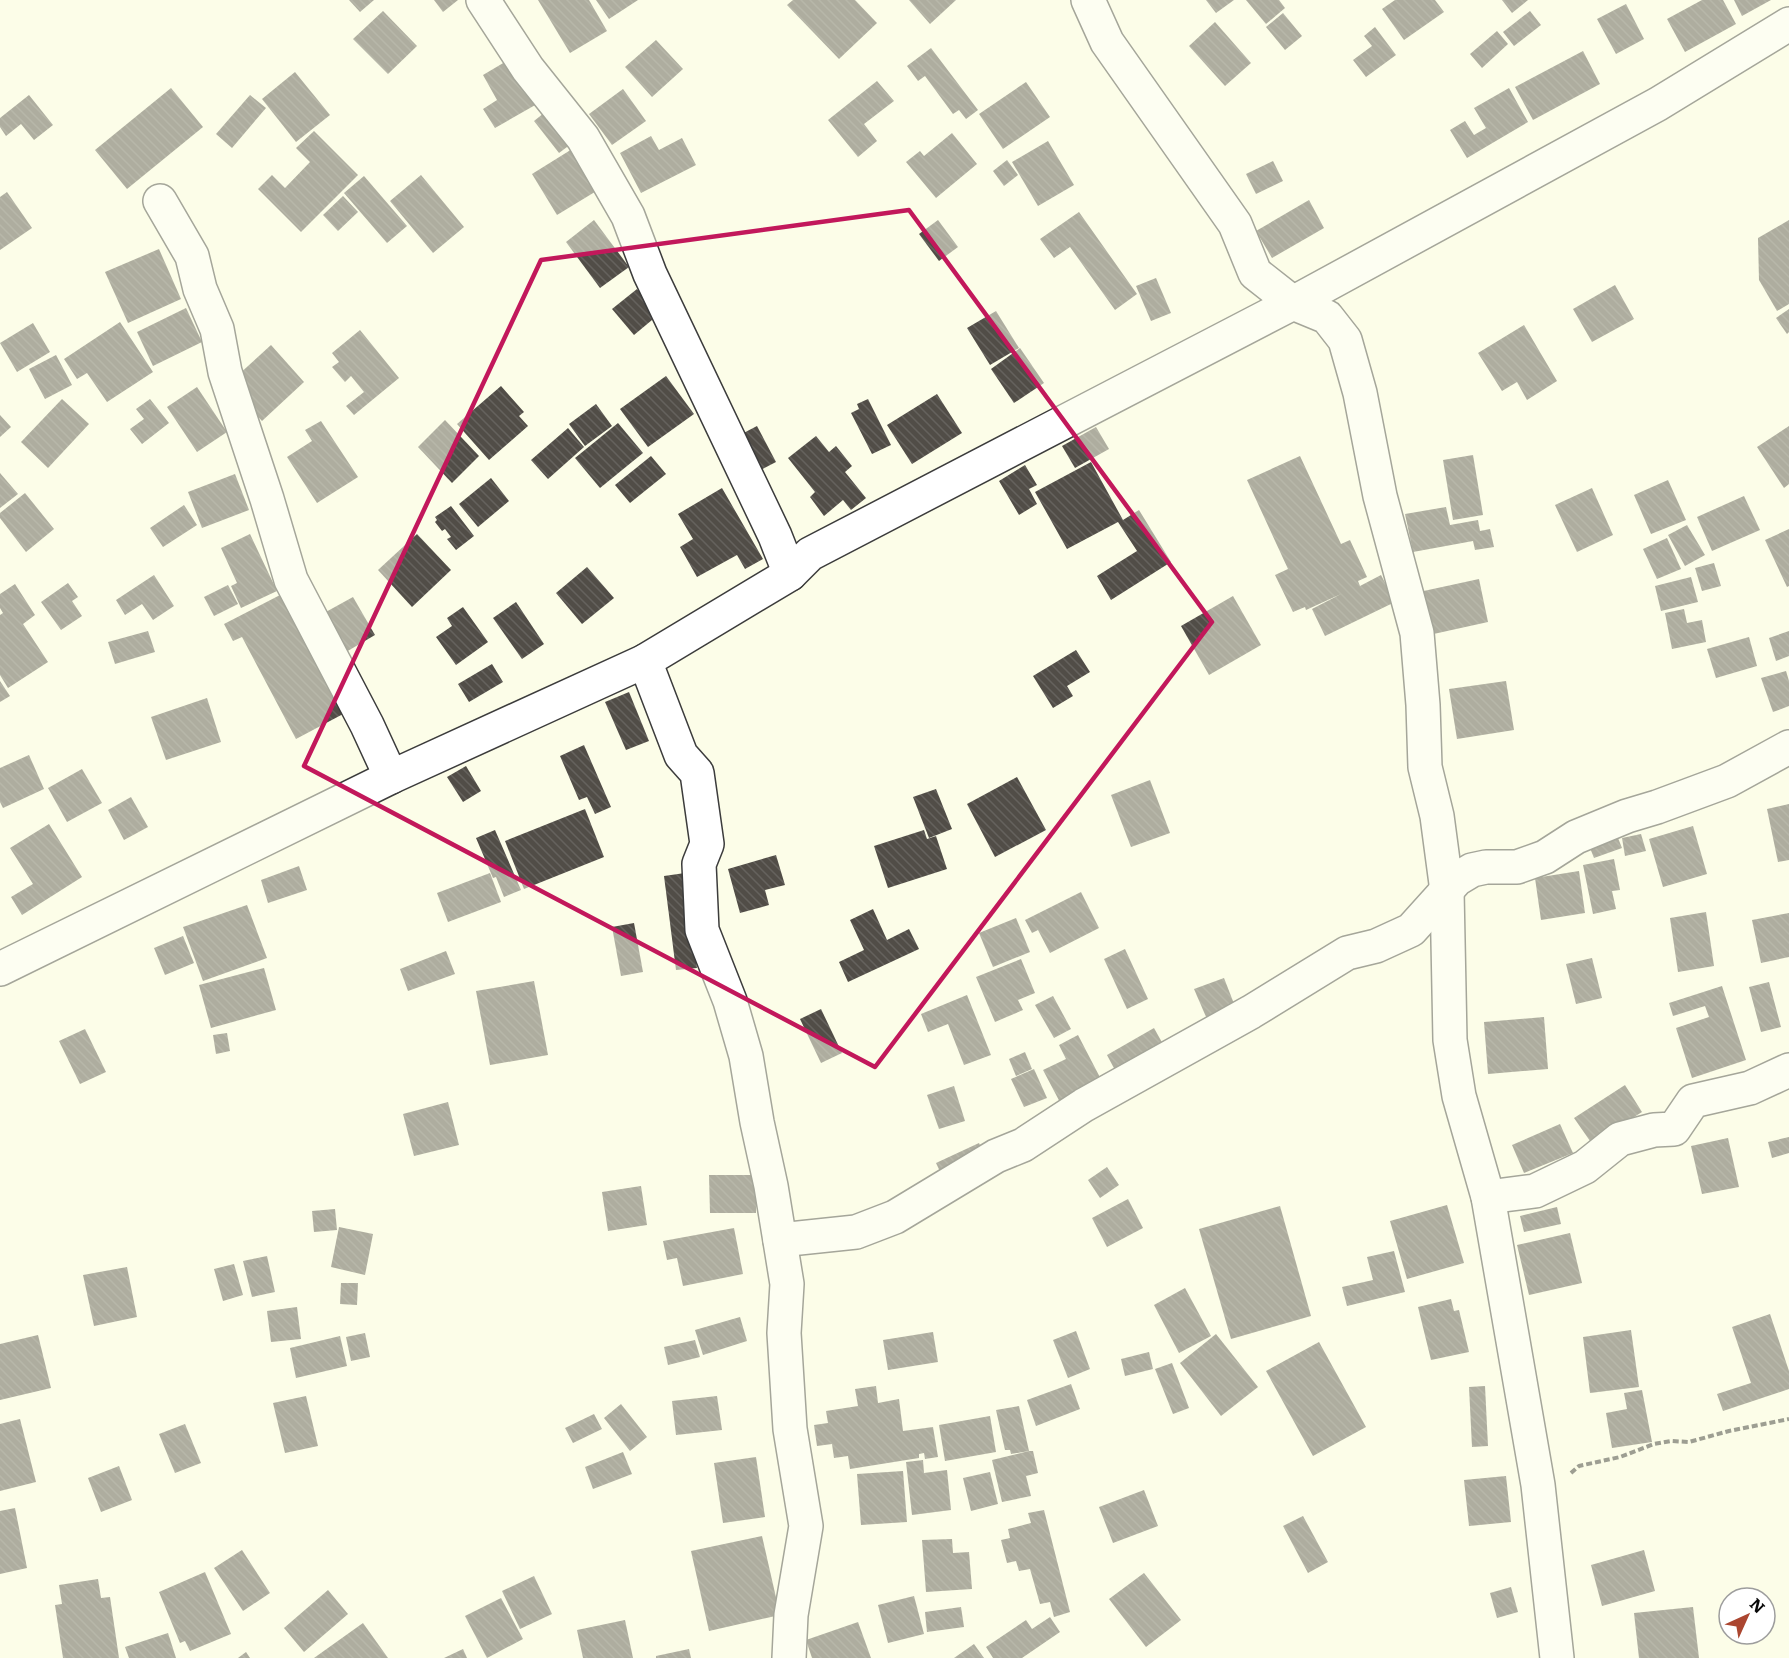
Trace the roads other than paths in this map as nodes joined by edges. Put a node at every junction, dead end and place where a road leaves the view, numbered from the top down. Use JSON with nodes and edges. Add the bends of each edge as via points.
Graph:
{"nodes":[{"id":1,"x":483,"y":0,"type":"edge"},
{"id":2,"x":1088,"y":0,"type":"edge"},
{"id":3,"x":1789,"y":24,"type":"edge"},
{"id":4,"x":160,"y":201,"type":"dead end"},
{"id":5,"x":1293,"y":303,"type":"junction"},
{"id":6,"x":790,"y":574,"type":"junction"},
{"id":7,"x":645,"y":661,"type":"junction"},
{"id":8,"x":1789,"y":747,"type":"edge"},
{"id":9,"x":391,"y":777,"type":"junction"},
{"id":10,"x":1447,"y":891,"type":"junction"},
{"id":11,"x":0,"y":969,"type":"edge"},
{"id":12,"x":1789,"y":1070,"type":"edge"},
{"id":13,"x":1488,"y":1197,"type":"junction"},
{"id":14,"x":780,"y":1240,"type":"junction"},
{"id":15,"x":789,"y":1658,"type":"edge"},
{"id":16,"x":1557,"y":1658,"type":"edge"}],
"edges":[{"from":1,"to":6,"type":"street","via":[[528,69],[583,138],[628,216],[650,274]]},
{"from":2,"to":5,"type":"street","via":[[1107,42],[1235,224],[1255,273]]},
{"from":3,"to":5,"type":"street","via":[[1658,104]]},
{"from":4,"to":9,"type":"street","via":[[192,256],[200,289],[217,328],[225,372],[291,580]]},
{"from":5,"to":6,"type":"street","via":[[810,554]]},
{"from":5,"to":10,"type":"street","via":[[1327,316],[1345,340],[1360,393],[1380,496],[1417,633],[1425,767],[1437,816]]},
{"from":6,"to":7,"type":"street"},
{"from":7,"to":9,"type":"street"},
{"from":7,"to":14,"type":"street","via":[[681,755],[697,773],[707,844],[699,864],[702,930],[730,1001],[746,1056]]},
{"from":8,"to":10,"type":"street","via":[[1727,781],[1576,837],[1545,857],[1517,867],[1472,870]]},
{"from":9,"to":11,"type":"street"},
{"from":10,"to":13,"type":"street","via":[[1450,1040],[1459,1096]]},
{"from":10,"to":14,"type":"street","via":[[1411,930],[1376,946],[1347,953],[1251,1012],[1084,1105],[1023,1145],[996,1156],[895,1216],[856,1232]]},
{"from":12,"to":13,"type":"street","via":[[1750,1088],[1693,1101],[1674,1128],[1620,1139],[1585,1167],[1534,1191]]},
{"from":13,"to":16,"type":"street","via":[[1538,1485]]},
{"from":14,"to":15,"type":"street","via":[[787,1284],[784,1333],[790,1430],[806,1526],[791,1615]]}]}
